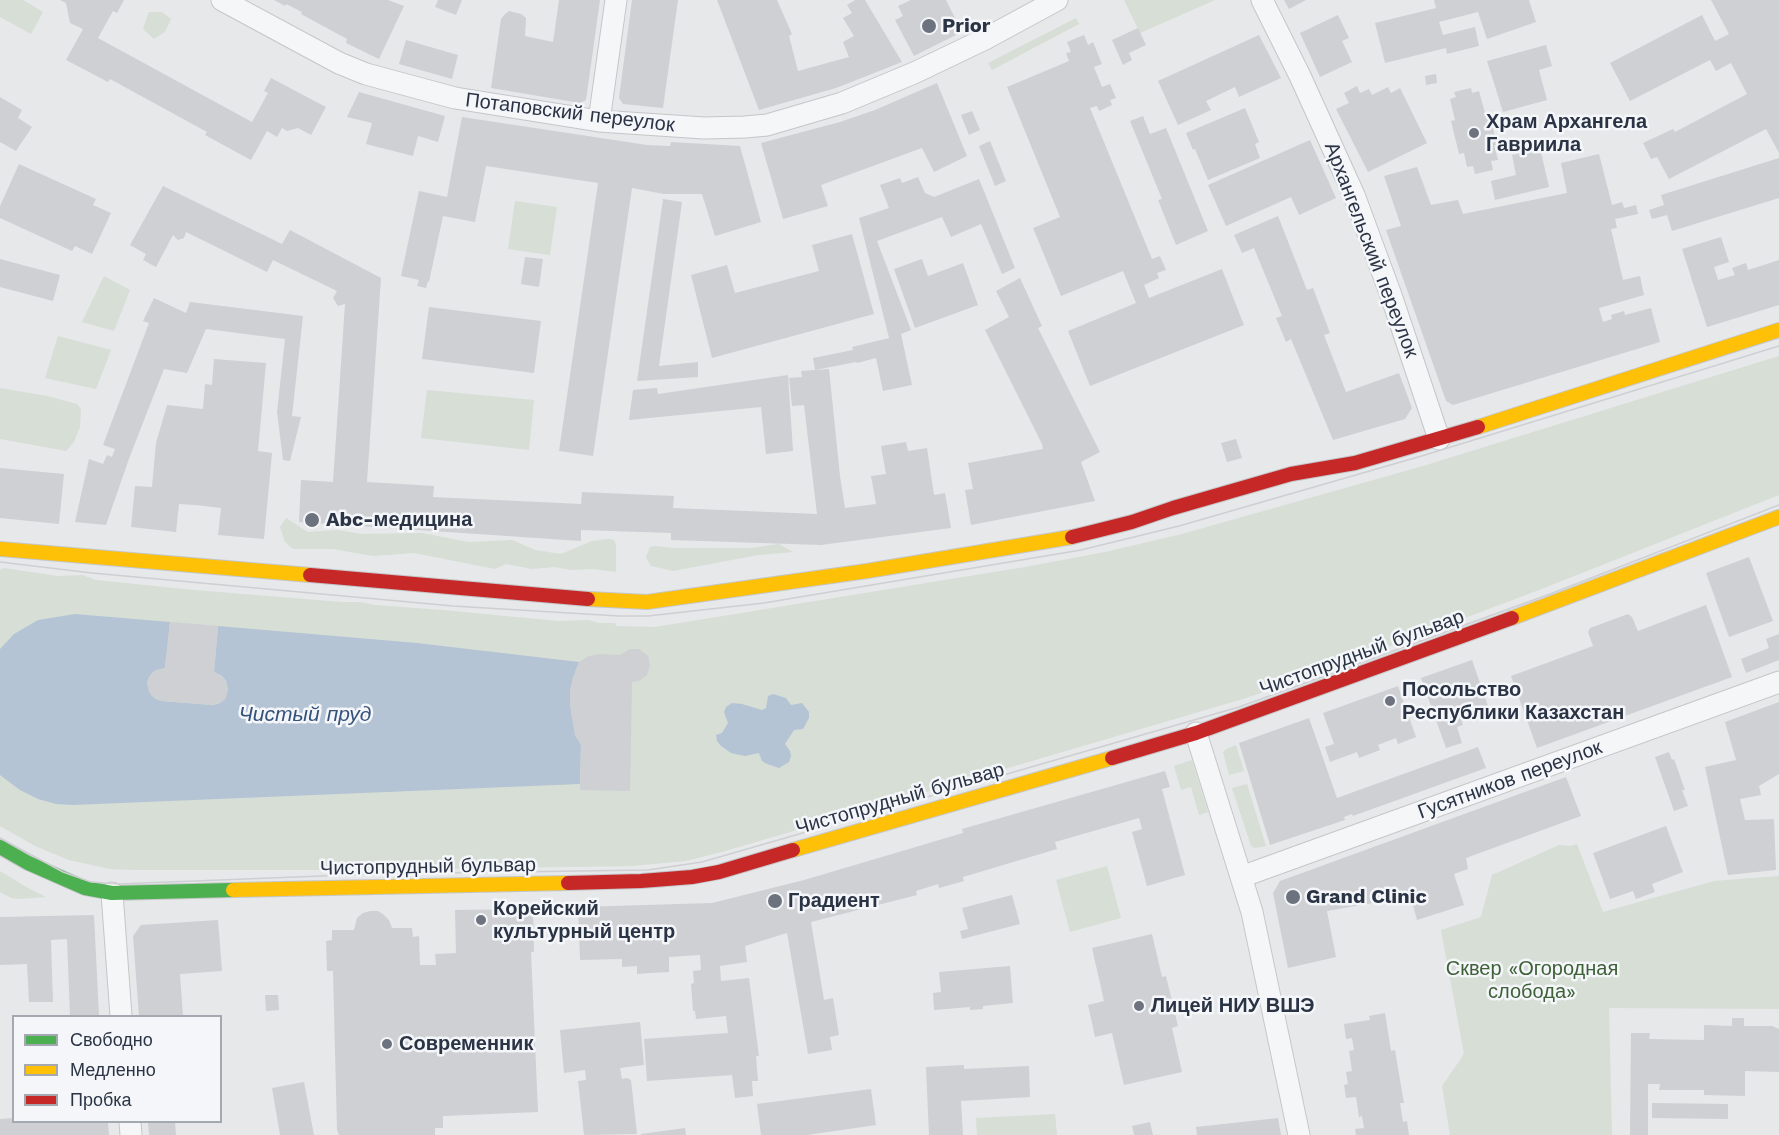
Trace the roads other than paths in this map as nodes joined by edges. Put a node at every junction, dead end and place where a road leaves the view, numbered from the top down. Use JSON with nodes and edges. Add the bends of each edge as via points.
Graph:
{"nodes":[{"id":1,"x":222,"y":0,"type":"edge"},
{"id":2,"x":616,"y":0,"type":"edge"},
{"id":3,"x":1057,"y":0,"type":"edge"},
{"id":4,"x":1262,"y":0,"type":"edge"},
{"id":5,"x":599,"y":121,"type":"junction"},
{"id":6,"x":1779,"y":330,"type":"edge"},
{"id":7,"x":1439,"y":439,"type":"junction"},
{"id":8,"x":1779,"y":517,"type":"edge"},
{"id":9,"x":0,"y":549,"type":"edge"},
{"id":10,"x":1779,"y":682,"type":"edge"},
{"id":11,"x":1196,"y":733,"type":"junction"},
{"id":12,"x":0,"y":847,"type":"edge"},
{"id":13,"x":1241,"y":877,"type":"junction"},
{"id":14,"x":112,"y":893,"type":"junction"},
{"id":15,"x":121,"y":1015,"type":"edge"},
{"id":16,"x":1299,"y":1135,"type":"edge"}],
"edges":[{"from":1,"to":5,"type":"street","name":"Потаповский переулок","via":[[366,74],[455,98]]},
{"from":2,"to":5,"type":"street"},
{"from":3,"to":5,"type":"street","name":"Потаповский переулок","via":[[873,92],[767,124],[704,128]]},
{"from":4,"to":7,"type":"street","name":"Архангельский переулок","via":[[1354,195]]},
{"from":6,"to":7,"type":"main road"},
{"from":7,"to":9,"type":"main road","via":[[1355,463],[1291,474],[1072,537],[647,602]]},
{"from":8,"to":11,"type":"main road","name":"Чистопрудный бульвар"},
{"from":10,"to":13,"type":"street","name":"Гусятников переулок"},
{"from":11,"to":13,"type":"street"},
{"from":11,"to":14,"type":"main road","name":"Чистопрудный бульвар","via":[[692,877]]},
{"from":12,"to":14,"type":"main road","name":"Чистопрудный бульвар","via":[[65,880]]},
{"from":13,"to":16,"type":"street","via":[[1252,912]]},
{"from":14,"to":15,"type":"street"}]}
